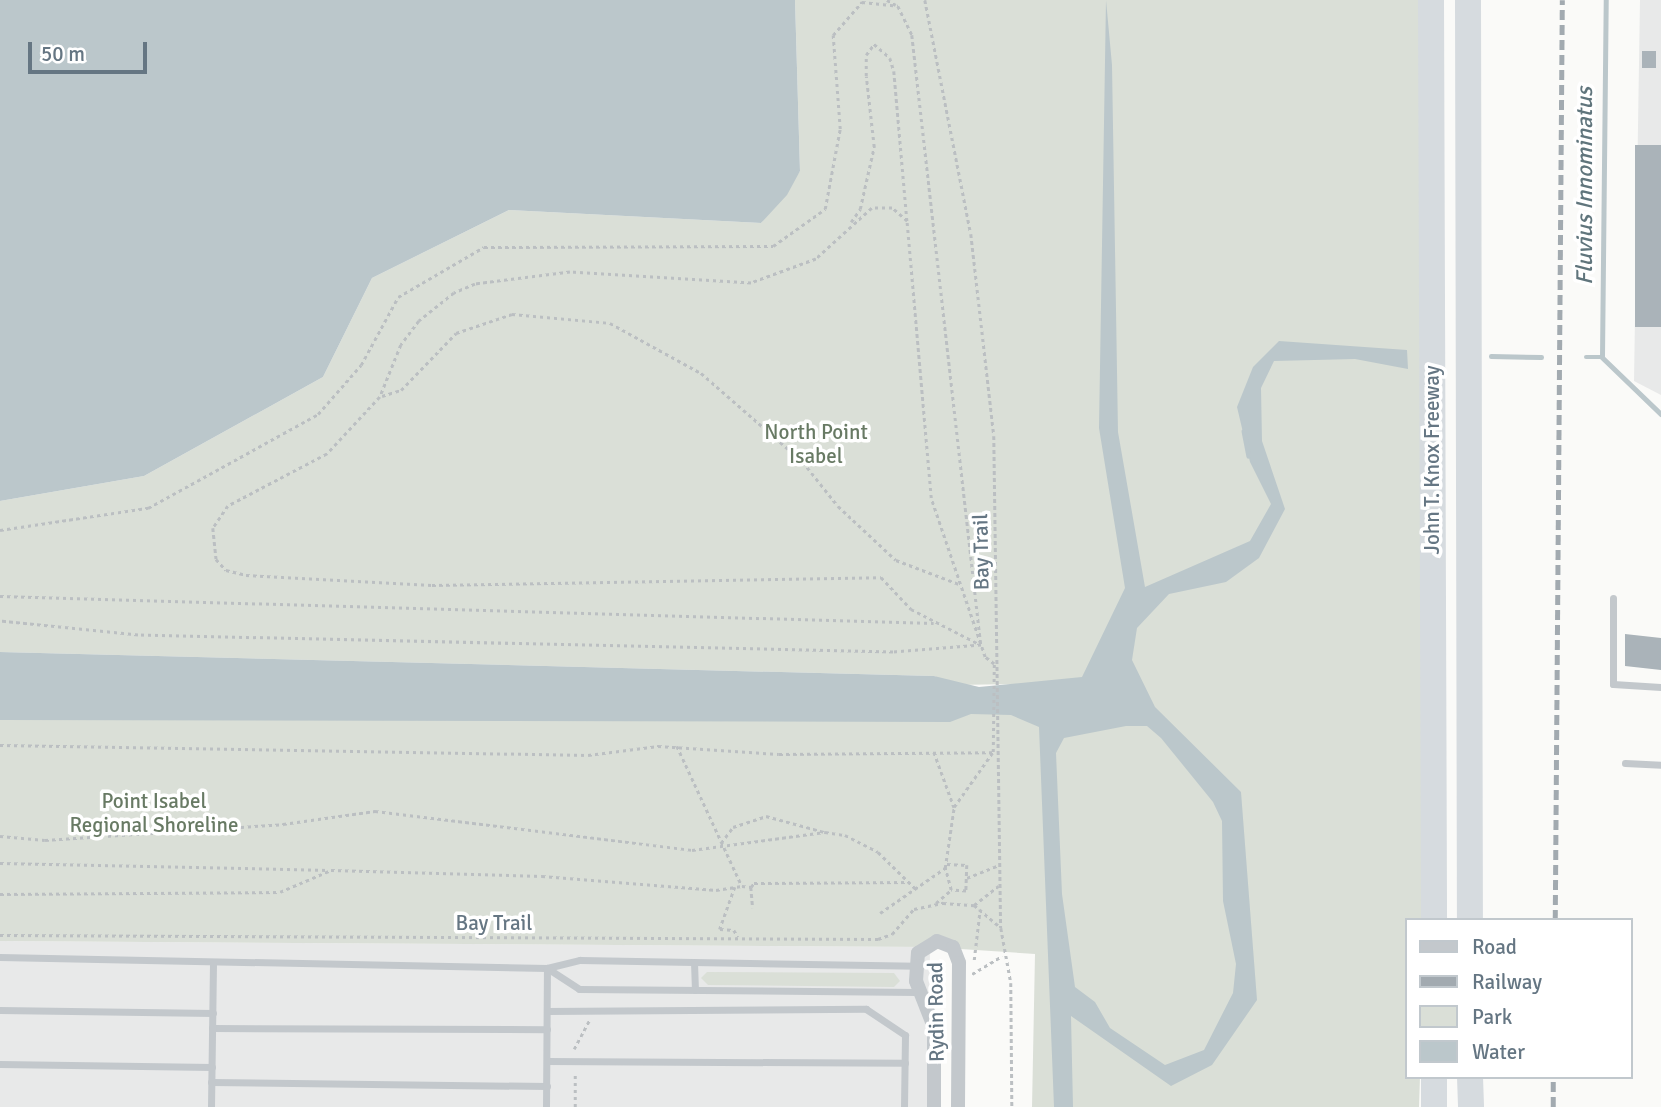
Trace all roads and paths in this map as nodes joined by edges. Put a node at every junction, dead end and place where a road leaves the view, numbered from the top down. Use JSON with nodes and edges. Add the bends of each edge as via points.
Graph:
{"nodes":[{"id":1,"x":887,"y":0,"type":"edge"},
{"id":2,"x":925,"y":0,"type":"edge"},
{"id":3,"x":1431,"y":0,"type":"edge"},
{"id":4,"x":1468,"y":0,"type":"edge"},
{"id":5,"x":898,"y":6,"type":"junction"},
{"id":6,"x":907,"y":221,"type":"junction"},
{"id":7,"x":849,"y":224,"type":"junction"},
{"id":8,"x":380,"y":397,"type":"junction"},
{"id":9,"x":0,"y":530,"type":"edge"},
{"id":10,"x":959,"y":584,"type":"junction"},
{"id":11,"x":0,"y":596,"type":"edge"},
{"id":12,"x":1613,"y":598,"type":"dead end"},
{"id":13,"x":0,"y":621,"type":"edge"},
{"id":14,"x":938,"y":623,"type":"junction"},
{"id":15,"x":981,"y":645,"type":"junction"},
{"id":16,"x":1661,"y":687,"type":"edge"},
{"id":17,"x":0,"y":745,"type":"edge"},
{"id":18,"x":677,"y":746,"type":"junction"},
{"id":19,"x":934,"y":752,"type":"junction"},
{"id":20,"x":993,"y":752,"type":"junction"},
{"id":21,"x":1625,"y":763,"type":"dead end"},
{"id":22,"x":1661,"y":765,"type":"edge"},
{"id":23,"x":954,"y":807,"type":"junction"},
{"id":24,"x":825,"y":832,"type":"junction"},
{"id":25,"x":0,"y":836,"type":"edge"},
{"id":26,"x":721,"y":843,"type":"junction"},
{"id":27,"x":0,"y":863,"type":"edge"},
{"id":28,"x":1000,"y":865,"type":"junction"},
{"id":29,"x":946,"y":866,"type":"junction"},
{"id":30,"x":331,"y":870,"type":"junction"},
{"id":31,"x":967,"y":878,"type":"junction"},
{"id":32,"x":909,"y":882,"type":"junction"},
{"id":33,"x":1000,"y":884,"type":"junction"},
{"id":34,"x":742,"y":886,"type":"junction"},
{"id":35,"x":736,"y":887,"type":"junction"},
{"id":36,"x":751,"y":887,"type":"junction"},
{"id":37,"x":917,"y":890,"type":"junction"},
{"id":38,"x":951,"y":890,"type":"junction"},
{"id":39,"x":0,"y":894,"type":"edge"},
{"id":40,"x":936,"y":903,"type":"junction"},
{"id":41,"x":974,"y":905,"type":"junction"},
{"id":42,"x":753,"y":908,"type":"dead end"},
{"id":43,"x":980,"y":909,"type":"junction"},
{"id":44,"x":880,"y":913,"type":"dead end"},
{"id":45,"x":1434,"y":918,"type":"edge"},
{"id":46,"x":1470,"y":918,"type":"edge"},
{"id":47,"x":1001,"y":928,"type":"junction"},
{"id":48,"x":0,"y":935,"type":"edge"},
{"id":49,"x":737,"y":937,"type":"junction"},
{"id":50,"x":1003,"y":955,"type":"junction"},
{"id":51,"x":0,"y":957,"type":"edge"},
{"id":52,"x":694,"y":962,"type":"junction"},
{"id":53,"x":214,"y":965,"type":"junction"},
{"id":54,"x":916,"y":966,"type":"junction"},
{"id":55,"x":547,"y":968,"type":"junction"},
{"id":56,"x":958,"y":973,"type":"junction"},
{"id":57,"x":974,"y":974,"type":"junction"},
{"id":58,"x":695,"y":990,"type":"junction"},
{"id":59,"x":917,"y":992,"type":"junction"},
{"id":60,"x":0,"y":1010,"type":"edge"},
{"id":61,"x":547,"y":1011,"type":"junction"},
{"id":62,"x":595,"y":1011,"type":"junction"},
{"id":63,"x":212,"y":1013,"type":"junction"},
{"id":64,"x":212,"y":1028,"type":"junction"},
{"id":65,"x":547,"y":1030,"type":"junction"},
{"id":66,"x":547,"y":1061,"type":"junction"},
{"id":67,"x":575,"y":1061,"type":"junction"},
{"id":68,"x":905,"y":1063,"type":"junction"},
{"id":69,"x":0,"y":1064,"type":"edge"},
{"id":70,"x":212,"y":1067,"type":"junction"},
{"id":71,"x":1434,"y":1079,"type":"edge"},
{"id":72,"x":1470,"y":1079,"type":"edge"},
{"id":73,"x":211,"y":1082,"type":"junction"},
{"id":74,"x":547,"y":1086,"type":"junction"},
{"id":75,"x":211,"y":1107,"type":"edge"},
{"id":76,"x":546,"y":1107,"type":"edge"},
{"id":77,"x":575,"y":1107,"type":"edge"},
{"id":78,"x":904,"y":1107,"type":"edge"},
{"id":79,"x":934,"y":1107,"type":"edge"},
{"id":80,"x":958,"y":1107,"type":"edge"},
{"id":81,"x":1012,"y":1107,"type":"edge"},
{"id":82,"x":1434,"y":1107,"type":"edge"},
{"id":83,"x":1471,"y":1107,"type":"edge"}],
"edges":[{"from":1,"to":5,"type":"path"},
{"from":2,"to":28,"type":"path","name":"Bay Trail","via":[[971,234],[994,436]]},
{"from":3,"to":45,"type":"highway","name":"John T. Knox Freeway"},
{"from":4,"to":46,"type":"highway","name":"John T. Knox Freeway"},
{"from":5,"to":9,"type":"path","via":[[862,2],[833,35],[839,129],[825,209],[773,246],[484,247],[398,298],[361,365],[318,414],[148,508]]},
{"from":5,"to":15,"type":"path","via":[[912,35]]},
{"from":6,"to":7,"type":"path","via":[[881,205]]},
{"from":6,"to":7,"type":"path","via":[[894,71],[890,58],[874,44],[866,55],[874,147],[860,209]]},
{"from":6,"to":10,"type":"path","via":[[931,498]]},
{"from":7,"to":8,"type":"path","via":[[816,259],[751,284],[570,272],[475,284],[419,321],[401,345]]},
{"from":8,"to":10,"type":"path","via":[[401,390],[456,333],[512,314],[610,323],[701,373],[803,462],[838,506],[896,560]]},
{"from":8,"to":14,"type":"path","via":[[327,454],[228,506],[213,528],[212,543],[216,559],[226,570],[432,585],[881,577],[911,610]]},
{"from":10,"to":15,"type":"path"},
{"from":11,"to":14,"type":"path"},
{"from":12,"to":16,"type":"lane","via":[[1612,684]]},
{"from":13,"to":15,"type":"path","via":[[138,635],[893,652]]},
{"from":14,"to":15,"type":"path"},
{"from":15,"to":20,"type":"path","via":[[994,664]]},
{"from":17,"to":18,"type":"path","via":[[588,755]]},
{"from":18,"to":19,"type":"path","via":[[779,754]]},
{"from":18,"to":26,"type":"path"},
{"from":19,"to":20,"type":"path"},
{"from":19,"to":23,"type":"path"},
{"from":20,"to":23,"type":"path"},
{"from":21,"to":22,"type":"lane"},
{"from":23,"to":29,"type":"path"},
{"from":24,"to":26,"type":"path"},
{"from":24,"to":26,"type":"path","via":[[766,816],[733,827]]},
{"from":24,"to":32,"type":"path","via":[[859,841]]},
{"from":25,"to":26,"type":"path","via":[[45,840],[393,811],[629,846],[692,849]]},
{"from":26,"to":34,"type":"path"},
{"from":27,"to":30,"type":"path"},
{"from":28,"to":31,"type":"path"},
{"from":28,"to":33,"type":"path","name":"Bay Trail"},
{"from":29,"to":31,"type":"path","via":[[967,865]]},
{"from":29,"to":37,"type":"path"},
{"from":29,"to":38,"type":"path"},
{"from":30,"to":35,"type":"path"},
{"from":30,"to":39,"type":"path","via":[[280,892]]},
{"from":31,"to":38,"type":"path","via":[[967,891]]},
{"from":32,"to":36,"type":"path","via":[[754,883]]},
{"from":32,"to":37,"type":"path"},
{"from":33,"to":41,"type":"path"},
{"from":33,"to":47,"type":"path","name":"Bay Trail"},
{"from":34,"to":35,"type":"path"},
{"from":34,"to":36,"type":"path"},
{"from":35,"to":49,"type":"path","via":[[720,929],[734,930]]},
{"from":36,"to":42,"type":"path"},
{"from":37,"to":44,"type":"path"},
{"from":38,"to":40,"type":"path"},
{"from":40,"to":41,"type":"path","name":"Bay Trail"},
{"from":40,"to":49,"type":"path","name":"Bay Trail","via":[[911,911],[882,938]]},
{"from":41,"to":43,"type":"path"},
{"from":43,"to":47,"type":"path"},
{"from":43,"to":57,"type":"path"},
{"from":47,"to":50,"type":"path","name":"Bay Trail"},
{"from":48,"to":49,"type":"path","name":"Bay Trail"},
{"from":50,"to":57,"type":"path"},
{"from":50,"to":81,"type":"path","name":"Bay Trail","via":[[1011,983]]},
{"from":51,"to":53,"type":"lane"},
{"from":52,"to":54,"type":"lane"},
{"from":52,"to":55,"type":"lane","via":[[580,960]]},
{"from":52,"to":58,"type":"lane"},
{"from":53,"to":55,"type":"lane"},
{"from":53,"to":63,"type":"lane"},
{"from":54,"to":56,"type":"street","name":"Rydin Road","via":[[923,947],[942,941],[955,951]]},
{"from":54,"to":59,"type":"street","name":"Rydin Road"},
{"from":55,"to":58,"type":"lane","via":[[579,989]]},
{"from":55,"to":61,"type":"lane"},
{"from":56,"to":57,"type":"path"},
{"from":56,"to":80,"type":"street","name":"Rydin Road"},
{"from":58,"to":59,"type":"lane"},
{"from":59,"to":79,"type":"street","name":"Rydin Road","via":[[934,1027]]},
{"from":60,"to":63,"type":"lane"},
{"from":61,"to":62,"type":"lane"},
{"from":61,"to":65,"type":"lane"},
{"from":62,"to":67,"type":"path","via":[[574,1047]]},
{"from":62,"to":68,"type":"lane","via":[[866,1009],[905,1035]]},
{"from":63,"to":64,"type":"lane"},
{"from":64,"to":65,"type":"lane"},
{"from":64,"to":70,"type":"lane"},
{"from":65,"to":66,"type":"lane"},
{"from":66,"to":67,"type":"lane"},
{"from":66,"to":74,"type":"lane"},
{"from":67,"to":68,"type":"lane"},
{"from":67,"to":77,"type":"path"},
{"from":68,"to":78,"type":"lane"},
{"from":69,"to":70,"type":"lane"},
{"from":70,"to":73,"type":"lane"},
{"from":71,"to":82,"type":"highway"},
{"from":72,"to":83,"type":"highway"},
{"from":73,"to":74,"type":"lane"},
{"from":73,"to":75,"type":"lane"},
{"from":74,"to":76,"type":"lane"}]}
